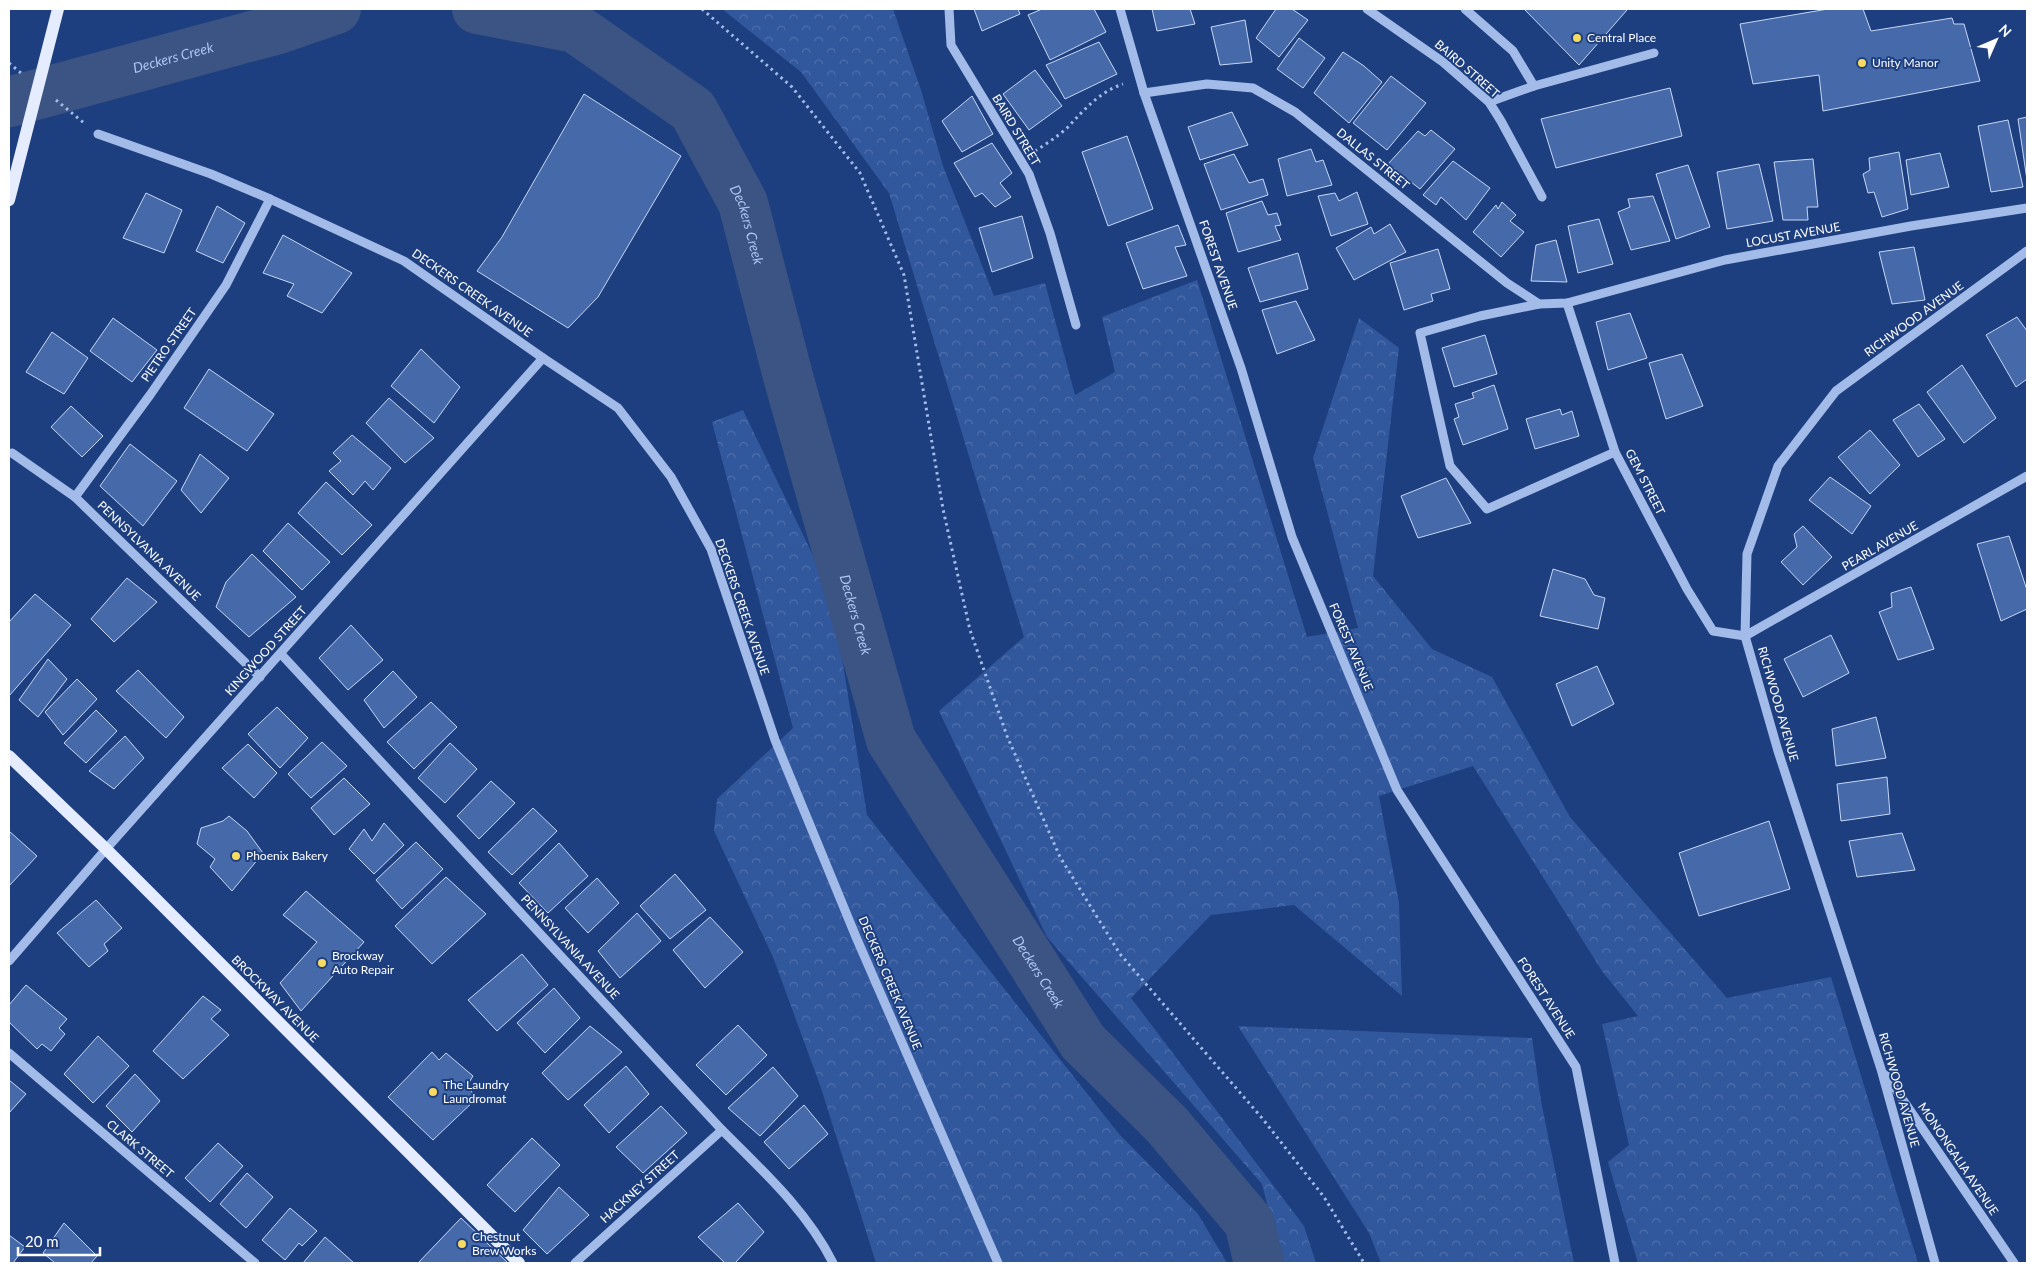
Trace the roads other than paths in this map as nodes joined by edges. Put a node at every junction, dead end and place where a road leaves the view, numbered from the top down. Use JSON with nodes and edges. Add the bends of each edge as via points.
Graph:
{"nodes":[{"id":1,"x":58,"y":9,"type":"edge"},
{"id":2,"x":949,"y":9,"type":"edge"},
{"id":3,"x":1120,"y":9,"type":"edge"},
{"id":4,"x":1367,"y":9,"type":"edge"},
{"id":5,"x":1465,"y":9,"type":"edge"},
{"id":6,"x":1654,"y":53,"type":"dead end"},
{"id":7,"x":1534,"y":86,"type":"junction"},
{"id":8,"x":1144,"y":93,"type":"junction"},
{"id":9,"x":1489,"y":102,"type":"junction"},
{"id":10,"x":98,"y":134,"type":"dead end"},
{"id":11,"x":1542,"y":197,"type":"dead end"},
{"id":12,"x":270,"y":198,"type":"junction"},
{"id":13,"x":9,"y":200,"type":"edge"},
{"id":14,"x":2027,"y":208,"type":"edge"},
{"id":15,"x":2027,"y":251,"type":"edge"},
{"id":16,"x":1567,"y":303,"type":"junction"},
{"id":17,"x":1539,"y":304,"type":"junction"},
{"id":18,"x":1076,"y":325,"type":"dead end"},
{"id":19,"x":543,"y":358,"type":"junction"},
{"id":20,"x":1615,"y":452,"type":"junction"},
{"id":21,"x":12,"y":453,"type":"dead end"},
{"id":22,"x":2027,"y":476,"type":"edge"},
{"id":23,"x":75,"y":497,"type":"junction"},
{"id":24,"x":1745,"y":636,"type":"junction"},
{"id":25,"x":281,"y":654,"type":"junction"},
{"id":26,"x":260,"y":677,"type":"junction"},
{"id":27,"x":9,"y":756,"type":"edge"},
{"id":28,"x":106,"y":849,"type":"junction"},
{"id":29,"x":9,"y":960,"type":"edge"},
{"id":30,"x":9,"y":1053,"type":"edge"},
{"id":31,"x":1881,"y":1069,"type":"junction"},
{"id":32,"x":722,"y":1130,"type":"junction"},
{"id":33,"x":255,"y":1263,"type":"edge"},
{"id":34,"x":519,"y":1263,"type":"edge"},
{"id":35,"x":576,"y":1263,"type":"edge"},
{"id":36,"x":833,"y":1263,"type":"edge"},
{"id":37,"x":998,"y":1263,"type":"edge"},
{"id":38,"x":1615,"y":1263,"type":"edge"},
{"id":39,"x":1935,"y":1263,"type":"edge"},
{"id":40,"x":2014,"y":1263,"type":"edge"}],
"edges":[{"from":1,"to":13,"type":"main road","bridge":true},
{"from":2,"to":18,"type":"street","name":"BAIRD STREET","via":[[951,45],[1029,174],[1050,233]]},
{"from":3,"to":8,"type":"street","name":"FOREST AVENUE"},
{"from":4,"to":9,"type":"street","name":"BAIRD STREET","via":[[1443,62]]},
{"from":5,"to":7,"type":"street","via":[[1513,51]]},
{"from":6,"to":7,"type":"street"},
{"from":7,"to":9,"type":"street"},
{"from":8,"to":17,"type":"street","name":"DALLAS STREET","via":[[1207,84],[1253,88],[1295,112],[1506,283]]},
{"from":8,"to":38,"type":"street","name":"FOREST AVENUE","via":[[1240,368],[1292,537],[1397,790],[1576,1068]]},
{"from":9,"to":11,"type":"street","name":"BAIRD STREET"},
{"from":10,"to":12,"type":"street","name":"DECKERS CREEK AVENUE"},
{"from":12,"to":19,"type":"street","name":"DECKERS CREEK AVENUE","via":[[404,261]]},
{"from":12,"to":23,"type":"street","name":"PIETRO STREET","via":[[226,285]]},
{"from":14,"to":16,"type":"street","name":"LOCUST AVENUE","via":[[1725,260]]},
{"from":15,"to":24,"type":"street","name":"RICHWOOD AVENUE","via":[[1836,391],[1778,466],[1747,554]]},
{"from":16,"to":17,"type":"street"},
{"from":16,"to":20,"type":"street","name":"GEM STREET"},
{"from":17,"to":20,"type":"street","via":[[1420,333],[1450,466],[1487,509]]},
{"from":19,"to":25,"type":"street","name":"KINGWOOD STREET"},
{"from":19,"to":37,"type":"street","name":"DECKERS CREEK AVENUE","via":[[618,408],[672,477],[711,549],[778,749]]},
{"from":20,"to":24,"type":"street","name":"GEM STREET","via":[[1687,589],[1713,631]]},
{"from":21,"to":23,"type":"street","name":"PENNSYLVANIA AVENUE"},
{"from":22,"to":24,"type":"street","name":"PEARL AVENUE"},
{"from":23,"to":26,"type":"street","name":"PENNSYLVANIA AVENUE"},
{"from":24,"to":31,"type":"street","name":"RICHWOOD AVENUE","via":[[1778,750]]},
{"from":25,"to":26,"type":"street","name":"KINGWOOD STREET"},
{"from":25,"to":32,"type":"street","name":"PENNSYLVANIA AVENUE"},
{"from":26,"to":28,"type":"street","name":"KINGWOOD STREET"},
{"from":27,"to":28,"type":"main road","name":"BROCKWAY AVENUE"},
{"from":28,"to":29,"type":"street","name":"KINGWOOD STREET"},
{"from":28,"to":34,"type":"main road","name":"BROCKWAY AVENUE"},
{"from":30,"to":33,"type":"street","name":"CLARK STREET"},
{"from":31,"to":39,"type":"street","name":"RICHWOOD AVENUE"},
{"from":31,"to":40,"type":"street","name":"MONONGALIA AVENUE"},
{"from":32,"to":35,"type":"street","name":"HACKNEY STREET"},
{"from":32,"to":36,"type":"street","name":"PENNSYLVANIA AVENUE","via":[[783,1192],[822,1241]]}]}
